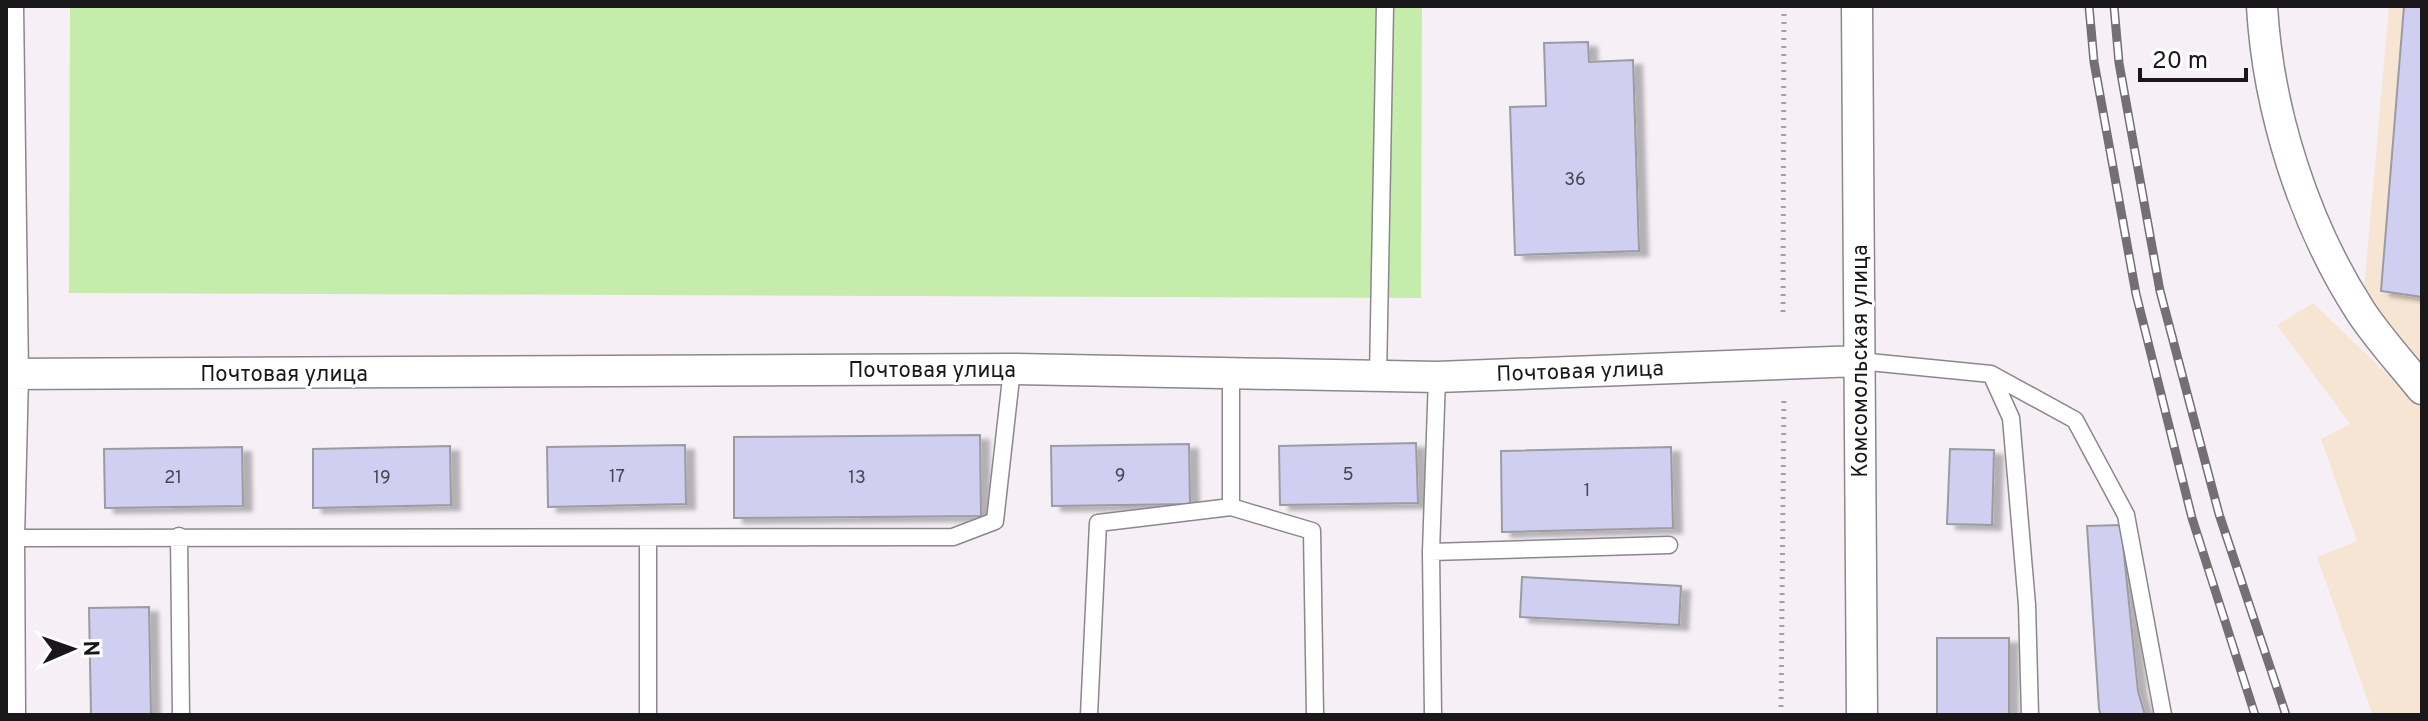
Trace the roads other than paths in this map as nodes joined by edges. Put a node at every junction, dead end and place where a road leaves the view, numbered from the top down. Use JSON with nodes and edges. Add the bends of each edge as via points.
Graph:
{"nodes":[{"id":1,"x":8,"y":6,"type":"edge"},
{"id":2,"x":1385,"y":6,"type":"edge"},
{"id":3,"x":1857,"y":6,"type":"edge"},
{"id":4,"x":2262,"y":6,"type":"edge"},
{"id":5,"x":1859,"y":361,"type":"junction"},
{"id":6,"x":1012,"y":369,"type":"junction"},
{"id":7,"x":1231,"y":371,"type":"junction"},
{"id":8,"x":9,"y":374,"type":"edge"},
{"id":9,"x":1991,"y":374,"type":"junction"},
{"id":10,"x":1378,"y":377,"type":"junction"},
{"id":11,"x":1437,"y":377,"type":"junction"},
{"id":12,"x":2422,"y":389,"type":"edge"},
{"id":13,"x":1231,"y":507,"type":"junction"},
{"id":14,"x":179,"y":536,"type":"junction"},
{"id":15,"x":9,"y":538,"type":"junction"},
{"id":16,"x":648,"y":538,"type":"junction"},
{"id":17,"x":1669,"y":545,"type":"dead end"},
{"id":18,"x":1431,"y":552,"type":"junction"},
{"id":19,"x":10,"y":715,"type":"edge"},
{"id":20,"x":181,"y":715,"type":"edge"},
{"id":21,"x":648,"y":715,"type":"edge"},
{"id":22,"x":1089,"y":715,"type":"edge"},
{"id":23,"x":1315,"y":715,"type":"edge"},
{"id":24,"x":1433,"y":715,"type":"edge"},
{"id":25,"x":1862,"y":715,"type":"edge"},
{"id":26,"x":2030,"y":715,"type":"edge"},
{"id":27,"x":2163,"y":715,"type":"edge"}],
"edges":[{"from":1,"to":8,"type":"street"},
{"from":2,"to":10,"type":"lane"},
{"from":3,"to":5,"type":"street","name":"Комсомольская улица"},
{"from":4,"to":12,"type":"street","via":[[2281,126],[2314,229],[2362,313]]},
{"from":5,"to":9,"type":"lane"},
{"from":5,"to":11,"type":"street","name":"Почтовая улица"},
{"from":5,"to":25,"type":"street","name":"Комсомольская улица"},
{"from":6,"to":7,"type":"street","name":"Почтовая улица"},
{"from":6,"to":8,"type":"street","name":"Почтовая улица"},
{"from":6,"to":16,"type":"lane","via":[[995,521],[953,537]]},
{"from":7,"to":10,"type":"street","name":"Почтовая улица"},
{"from":7,"to":13,"type":"lane"},
{"from":8,"to":15,"type":"street"},
{"from":9,"to":26,"type":"lane","via":[[2011,418],[2027,605]]},
{"from":9,"to":27,"type":"lane","via":[[2075,420],[2126,515]]},
{"from":10,"to":11,"type":"street","name":"Почтовая улица"},
{"from":11,"to":18,"type":"lane"},
{"from":13,"to":22,"type":"lane","via":[[1098,523]]},
{"from":13,"to":23,"type":"lane","via":[[1312,531]]},
{"from":14,"to":15,"type":"lane"},
{"from":14,"to":16,"type":"lane"},
{"from":14,"to":20,"type":"lane"},
{"from":15,"to":19,"type":"street"},
{"from":16,"to":21,"type":"lane"},
{"from":17,"to":18,"type":"lane"},
{"from":18,"to":24,"type":"lane"}]}
